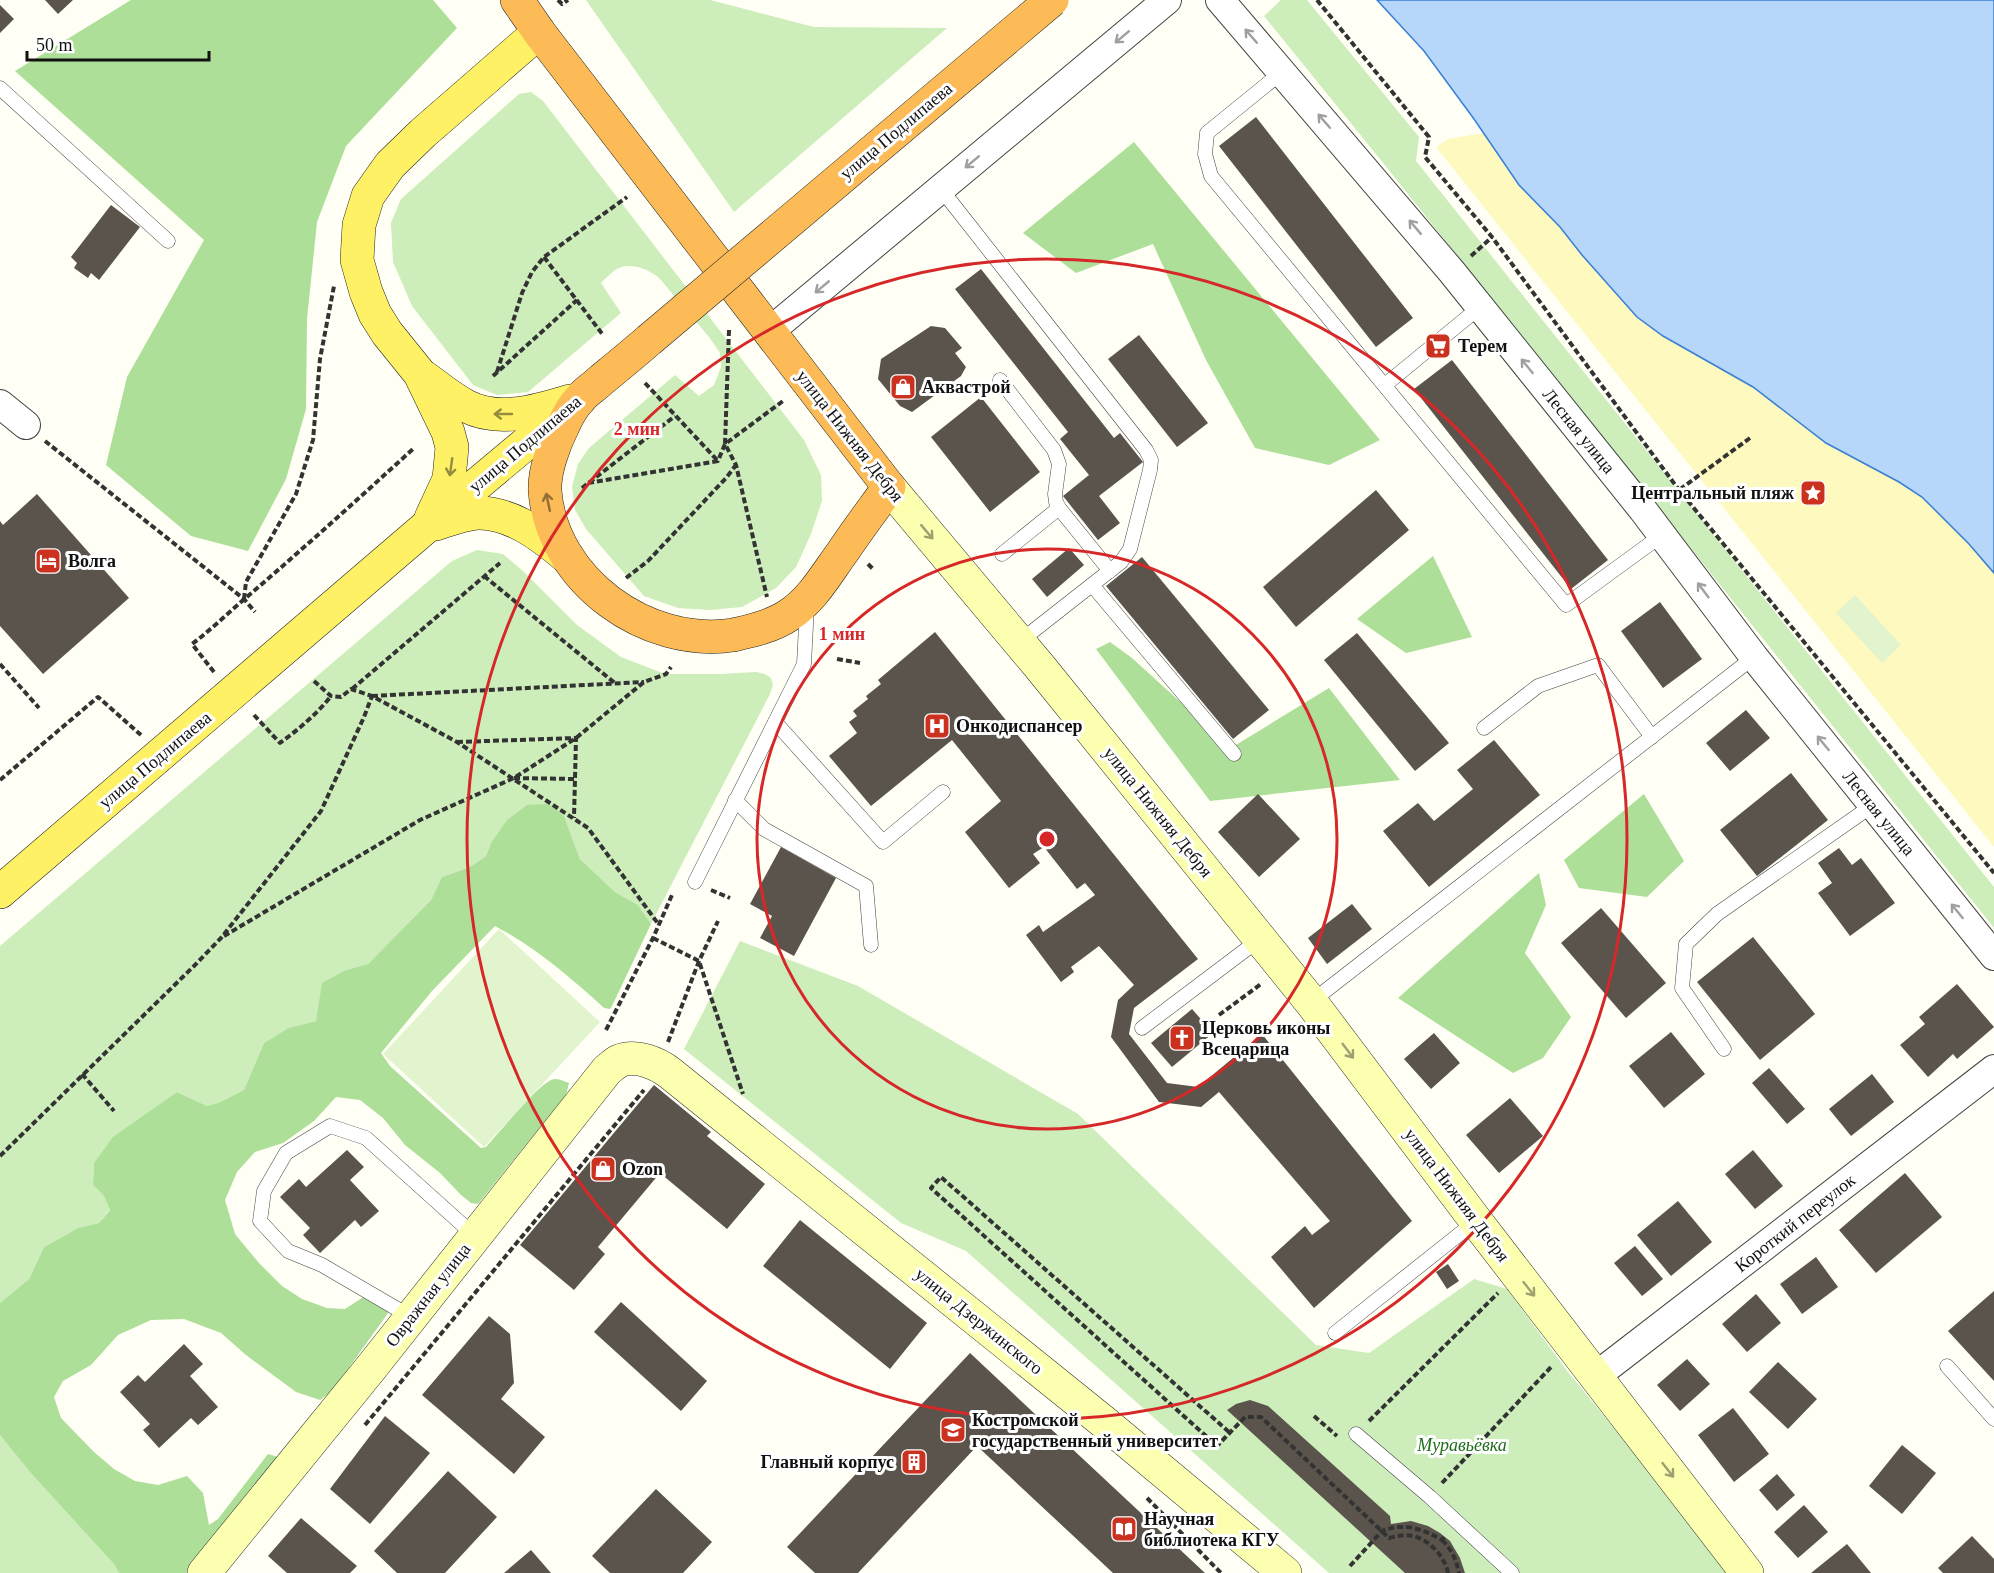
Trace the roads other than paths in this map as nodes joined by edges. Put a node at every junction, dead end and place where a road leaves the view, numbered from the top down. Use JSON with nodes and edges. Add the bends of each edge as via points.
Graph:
{"nodes":[{"id":1,"x":517,"y":0,"type":"edge"},
{"id":2,"x":1052,"y":0,"type":"edge"},
{"id":3,"x":1167,"y":0,"type":"edge"},
{"id":4,"x":1220,"y":0,"type":"edge"},
{"id":5,"x":539,"y":32,"type":"junction"},
{"id":6,"x":1282,"y":72,"type":"junction"},
{"id":7,"x":0,"y":88,"type":"edge"},
{"id":8,"x":941,"y":189,"type":"junction"},
{"id":9,"x":168,"y":240,"type":"dead end"},
{"id":10,"x":1480,"y":307,"type":"junction"},
{"id":11,"x":770,"y":332,"type":"junction"},
{"id":12,"x":420,"y":374,"type":"junction"},
{"id":13,"x":1000,"y":380,"type":"dead end"},
{"id":14,"x":1385,"y":385,"type":"junction"},
{"id":15,"x":580,"y":398,"type":"junction"},
{"id":16,"x":0,"y":404,"type":"edge"},
{"id":17,"x":26,"y":425,"type":"road end"},
{"id":18,"x":889,"y":487,"type":"junction"},
{"id":19,"x":1059,"y":508,"type":"junction"},
{"id":20,"x":426,"y":527,"type":"junction"},
{"id":21,"x":1662,"y":535,"type":"junction"},
{"id":22,"x":1002,"y":554,"type":"dead end"},
{"id":23,"x":567,"y":557,"type":"junction"},
{"id":24,"x":1110,"y":571,"type":"junction"},
{"id":25,"x":1092,"y":585,"type":"junction"},
{"id":26,"x":808,"y":601,"type":"junction"},
{"id":27,"x":1019,"y":642,"type":"junction"},
{"id":28,"x":1754,"y":657,"type":"junction"},
{"id":29,"x":774,"y":722,"type":"junction"},
{"id":30,"x":1484,"y":728,"type":"dead end"},
{"id":31,"x":1652,"y":737,"type":"junction"},
{"id":32,"x":1234,"y":754,"type":"dead end"},
{"id":33,"x":944,"y":792,"type":"dead end"},
{"id":34,"x":735,"y":800,"type":"junction"},
{"id":35,"x":1873,"y":805,"type":"junction"},
{"id":36,"x":694,"y":882,"type":"dead end"},
{"id":37,"x":0,"y":892,"type":"edge"},
{"id":38,"x":1260,"y":939,"type":"junction"},
{"id":39,"x":871,"y":945,"type":"dead end"},
{"id":40,"x":1994,"y":956,"type":"edge"},
{"id":41,"x":1311,"y":1002,"type":"junction"},
{"id":42,"x":1142,"y":1028,"type":"dead end"},
{"id":43,"x":1724,"y":1049,"type":"dead end"},
{"id":44,"x":669,"y":1058,"type":"joint"},
{"id":45,"x":1994,"y":1069,"type":"edge"},
{"id":46,"x":1476,"y":1221,"type":"junction"},
{"id":47,"x":475,"y":1236,"type":"junction"},
{"id":48,"x":411,"y":1317,"type":"junction"},
{"id":49,"x":1335,"y":1334,"type":"dead end"},
{"id":50,"x":1947,"y":1366,"type":"dead end"},
{"id":51,"x":1596,"y":1376,"type":"junction"},
{"id":52,"x":1994,"y":1397,"type":"edge"},
{"id":53,"x":1983,"y":1407,"type":"junction"},
{"id":54,"x":1994,"y":1419,"type":"edge"},
{"id":55,"x":1356,"y":1434,"type":"road end"},
{"id":56,"x":204,"y":1573,"type":"edge"},
{"id":57,"x":1285,"y":1573,"type":"edge"},
{"id":58,"x":1512,"y":1573,"type":"edge"},
{"id":59,"x":1747,"y":1573,"type":"edge"}],
"edges":[{"from":1,"to":5,"type":"highway","name":"улица Нижняя Дебря"},
{"from":2,"to":15,"type":"highway","name":"улица Подлипаева","bridge":true},
{"from":3,"to":8,"type":"street","one_way":true},
{"from":6,"to":4,"type":"street","name":"Лесная улица","one_way":true},
{"from":5,"to":11,"type":"highway","name":"улица Нижняя Дебря"},
{"from":5,"to":12,"type":"main road","via":[[423,133],[390,165],[368,196],[359,225],[357,260],[366,292],[387,333]]},
{"from":10,"to":6,"type":"street","name":"Лесная улица","one_way":true},
{"from":6,"to":14,"type":"lane","via":[[1208,134],[1205,154],[1211,176]]},
{"from":7,"to":9,"type":"lane"},
{"from":8,"to":11,"type":"street","one_way":true},
{"from":8,"to":24,"type":"lane","via":[[1146,450],[1150,470],[1130,549]]},
{"from":10,"to":14,"type":"lane"},
{"from":21,"to":10,"type":"street","name":"Лесная улица","one_way":true},
{"from":11,"to":18,"type":"highway","name":"улица Нижняя Дебря"},
{"from":15,"to":12,"type":"main road","one_way":true,"via":[[511,415],[491,414],[468,407]]},
{"from":12,"to":20,"type":"main road","one_way":true,"via":[[452,447],[449,479]]},
{"from":13,"to":19,"type":"lane","via":[[1054,450],[1059,464],[1055,494]]},
{"from":14,"to":21,"type":"lane","via":[[1566,605]]},
{"from":15,"to":20,"type":"main road","name":"улица Подлипаева"},
{"from":23,"to":15,"type":"highway","one_way":true,"via":[[555,534],[545,490],[549,462],[562,427]]},
{"from":16,"to":17,"type":"street"},
{"from":18,"to":26,"type":"highway"},
{"from":18,"to":27,"type":"street","name":"улица Нижняя Дебря","one_way":true},
{"from":19,"to":22,"type":"lane"},
{"from":19,"to":24,"type":"lane"},
{"from":20,"to":23,"type":"main road","via":[[478,513],[500,517],[517,522]]},
{"from":20,"to":37,"type":"main road","name":"улица Подлипаева"},
{"from":28,"to":21,"type":"street","name":"Лесная улица","one_way":true},
{"from":23,"to":26,"type":"highway","via":[[619,610],[650,626],[680,634],[723,636],[762,628],[787,617]]},
{"from":24,"to":25,"type":"lane"},
{"from":25,"to":27,"type":"lane"},
{"from":25,"to":32,"type":"lane"},
{"from":26,"to":29,"type":"lane","via":[[804,664]]},
{"from":27,"to":38,"type":"street","name":"улица Нижняя Дебря"},
{"from":28,"to":31,"type":"lane"},
{"from":35,"to":28,"type":"street","name":"Лесная улица","one_way":true},
{"from":29,"to":33,"type":"lane","via":[[883,842]]},
{"from":29,"to":34,"type":"lane"},
{"from":30,"to":31,"type":"lane","via":[[1538,686],[1598,665]]},
{"from":31,"to":41,"type":"lane"},
{"from":34,"to":36,"type":"lane"},
{"from":34,"to":39,"type":"lane","via":[[764,829],[866,886]]},
{"from":40,"to":35,"type":"street","name":"Лесная улица","one_way":true},
{"from":35,"to":43,"type":"lane","via":[[1717,914],[1686,944],[1682,988]]},
{"from":38,"to":41,"type":"street","name":"улица Нижняя Дебря"},
{"from":38,"to":42,"type":"lane"},
{"from":41,"to":46,"type":"street","name":"улица Нижняя Дебря","one_way":true},
{"from":44,"to":47,"type":"street","name":"Овражная улица","via":[[661,1066],[621,1060],[607,1070]]},
{"from":44,"to":57,"type":"street","name":"улица Дзержинского"},
{"from":45,"to":51,"type":"street","name":"Короткий переулок"},
{"from":46,"to":49,"type":"lane"},
{"from":46,"to":51,"type":"street","name":"улица Нижняя Дебря","one_way":true},
{"from":47,"to":48,"type":"street","name":"Овражная улица"},
{"from":47,"to":48,"type":"lane","via":[[366,1138],[330,1126],[286,1154],[264,1191],[261,1221],[288,1251],[322,1264]]},
{"from":48,"to":56,"type":"street","name":"Овражная улица"},
{"from":50,"to":53,"type":"lane"},
{"from":51,"to":59,"type":"street","name":"улица Нижняя Дебря","one_way":true},
{"from":52,"to":53,"type":"lane"},
{"from":53,"to":54,"type":"lane"},
{"from":55,"to":58,"type":"lane"}]}
